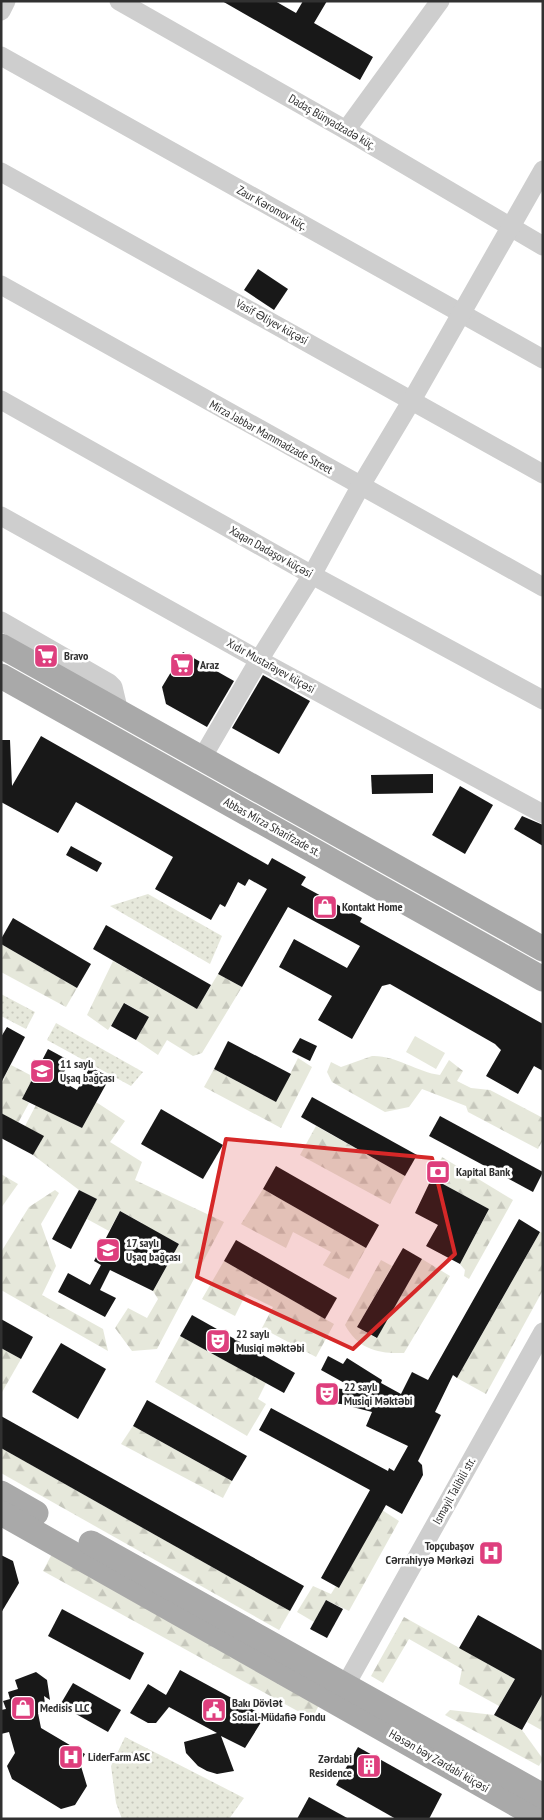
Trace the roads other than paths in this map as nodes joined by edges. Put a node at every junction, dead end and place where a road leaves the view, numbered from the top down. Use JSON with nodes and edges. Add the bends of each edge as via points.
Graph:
{"nodes":[{"id":1,"x":6,"y":1,"type":"edge"},
{"id":2,"x":119,"y":1,"type":"edge"},
{"id":3,"x":440,"y":1,"type":"edge"},
{"id":4,"x":1,"y":10,"type":"edge"},
{"id":5,"x":1,"y":56,"type":"edge"},
{"id":6,"x":346,"y":130,"type":"junction"},
{"id":7,"x":543,"y":170,"type":"edge"},
{"id":8,"x":1,"y":172,"type":"edge"},
{"id":9,"x":510,"y":228,"type":"junction"},
{"id":10,"x":543,"y":246,"type":"edge"},
{"id":11,"x":1,"y":285,"type":"edge"},
{"id":12,"x":461,"y":315,"type":"junction"},
{"id":13,"x":543,"y":359,"type":"edge"},
{"id":14,"x":1,"y":400,"type":"edge"},
{"id":15,"x":412,"y":400,"type":"junction"},
{"id":16,"x":543,"y":474,"type":"edge"},
{"id":17,"x":360,"y":487,"type":"junction"},
{"id":18,"x":1,"y":516,"type":"edge"},
{"id":19,"x":312,"y":575,"type":"junction"},
{"id":20,"x":543,"y":587,"type":"edge"},
{"id":21,"x":1,"y":621,"type":"edge"},
{"id":22,"x":1,"y":646,"type":"edge"},
{"id":23,"x":259,"y":660,"type":"junction"},
{"id":24,"x":1,"y":676,"type":"edge"},
{"id":25,"x":543,"y":700,"type":"edge"},
{"id":26,"x":119,"y":712,"type":"junction"},
{"id":27,"x":202,"y":758,"type":"junction"},
{"id":28,"x":543,"y":814,"type":"edge"},
{"id":29,"x":406,"y":873,"type":"junction"},
{"id":30,"x":394,"y":895,"type":"junction"},
{"id":31,"x":543,"y":949,"type":"edge"},
{"id":32,"x":543,"y":979,"type":"edge"},
{"id":33,"x":543,"y":1332,"type":"edge"},
{"id":34,"x":1,"y":1493,"type":"edge"},
{"id":35,"x":1,"y":1513,"type":"edge"},
{"id":36,"x":341,"y":1694,"type":"junction"},
{"id":37,"x":543,"y":1796,"type":"edge"},
{"id":38,"x":542,"y":1819,"type":"edge"}],
"edges":[{"from":1,"to":4,"type":"street"},
{"from":2,"to":6,"type":"street","name":"Dadaş Bünyadzadə küç."},
{"from":3,"to":6,"type":"street"},
{"from":5,"to":12,"type":"street","name":"Zaur Kəromov küç."},
{"from":6,"to":9,"type":"street","name":"Dadaş Bünyadzadə küç."},
{"from":7,"to":9,"type":"street"},
{"from":8,"to":15,"type":"street","name":"Vasif Əliyev küçəsi"},
{"from":9,"to":10,"type":"street","name":"Dadaş Bünyadzadə küç."},
{"from":9,"to":12,"type":"street"},
{"from":11,"to":17,"type":"street","name":"Mirza Jabbar Mammadzade Street"},
{"from":12,"to":13,"type":"street","name":"Zaur Kəromov küç."},
{"from":12,"to":15,"type":"street"},
{"from":14,"to":19,"type":"street","name":"Xaqan Dadaşov küçəsi"},
{"from":15,"to":16,"type":"street","name":"Vasif Əliyev küçəsi"},
{"from":15,"to":17,"type":"street"},
{"from":17,"to":19,"type":"street"},
{"from":17,"to":20,"type":"street","name":"Mirza Jabbar Mammadzade Street"},
{"from":18,"to":23,"type":"street","name":"Xıdır Mustafayev küçəsi"},
{"from":19,"to":23,"type":"street"},
{"from":19,"to":25,"type":"street","name":"Xaqan Dadaşov küçəsi"},
{"from":21,"to":26,"type":"street","via":[[109,683]]},
{"from":22,"to":26,"type":"main road","name":"Abbas Mirza Sharifzade st."},
{"from":23,"to":27,"type":"street"},
{"from":23,"to":28,"type":"street","name":"Xıdır Mustafayev küçəsi"},
{"from":24,"to":30,"type":"main road","name":"Abbas Mirza Sharifzade st."},
{"from":26,"to":27,"type":"main road","name":"Abbas Mirza Sharifzade st."},
{"from":27,"to":29,"type":"main road","name":"Abbas Mirza Sharifzade st."},
{"from":29,"to":30,"type":"main road"},
{"from":29,"to":31,"type":"main road","name":"Abbas Mirza Sharifzade st."},
{"from":30,"to":32,"type":"main road","name":"Abbas Mirza Sharifzade st."},
{"from":33,"to":36,"type":"street","name":"Ismayil Talibili str."},
{"from":34,"to":36,"type":"main road"},
{"from":35,"to":36,"type":"main road"},
{"from":36,"to":37,"type":"main road","name":"Həsən bəy Zərdabi küçəsi"},
{"from":36,"to":38,"type":"main road","name":"Həsən bəy Zərdabi küçəsi"}]}
